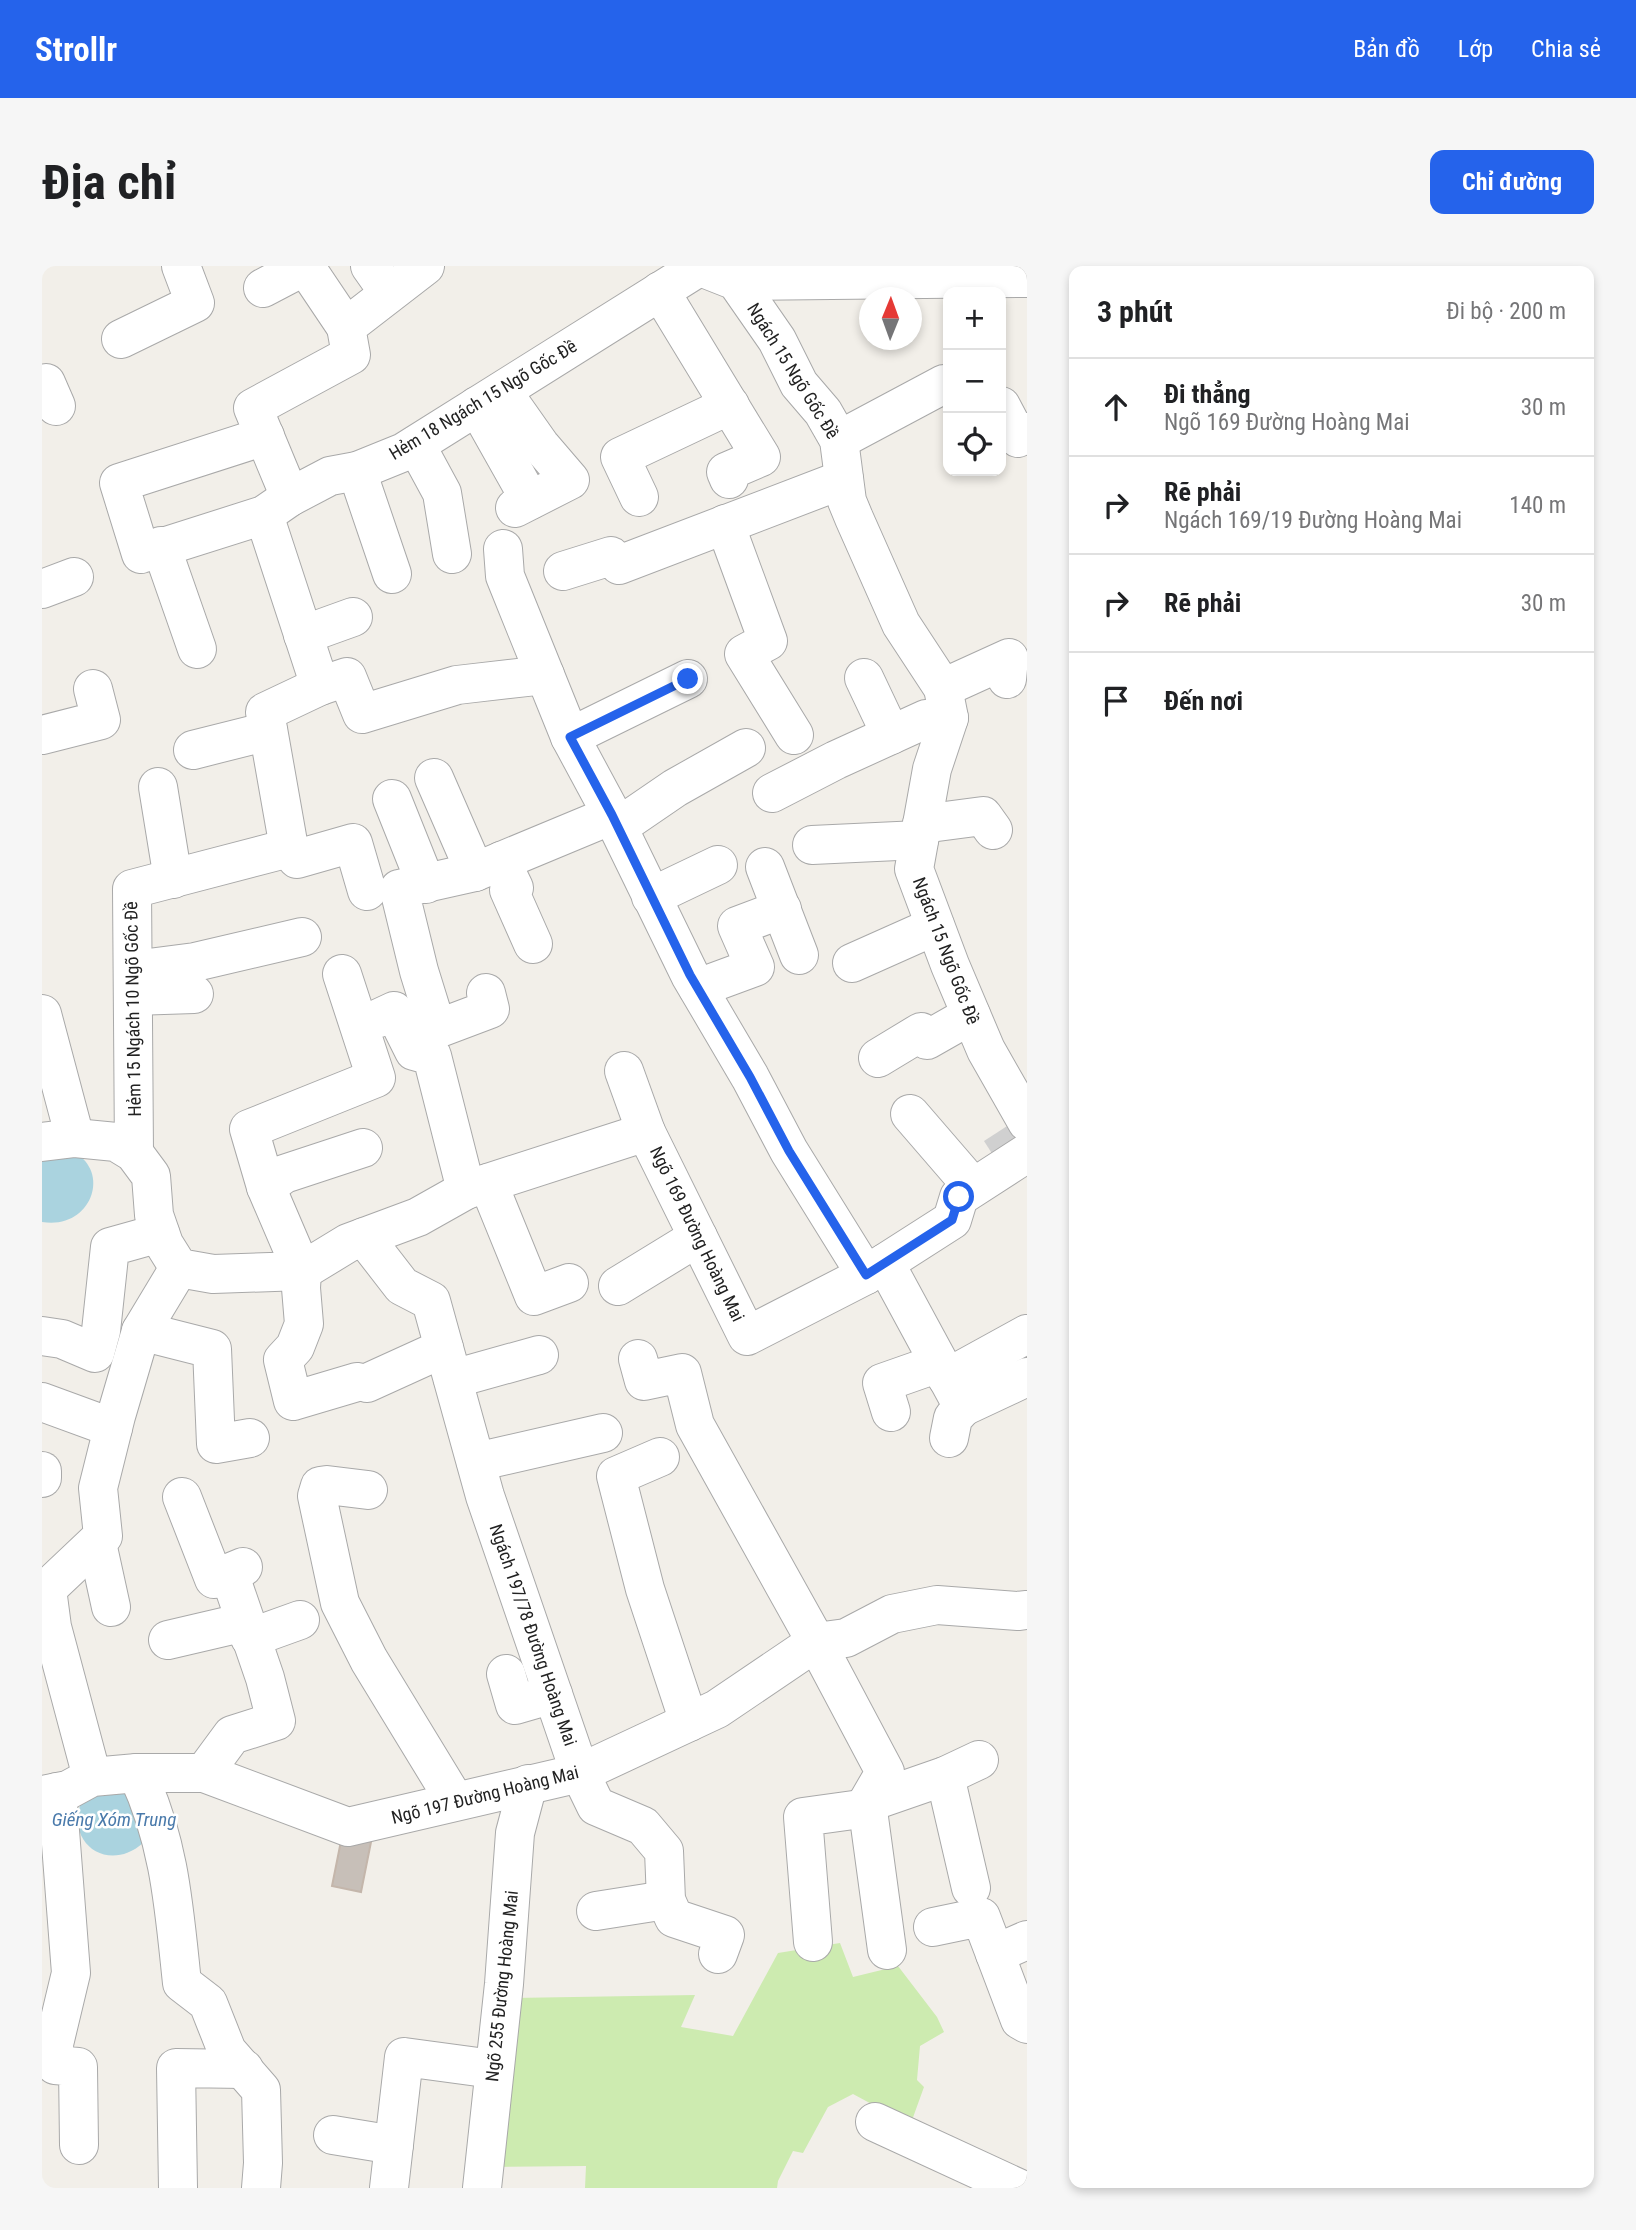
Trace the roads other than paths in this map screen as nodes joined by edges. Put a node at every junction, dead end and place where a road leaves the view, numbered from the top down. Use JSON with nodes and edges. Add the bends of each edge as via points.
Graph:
{"nodes":[{"id":1,"x":181,"y":266,"type":"edge"},
{"id":2,"x":305,"y":266,"type":"edge"},
{"id":3,"x":425,"y":266,"type":"edge"},
{"id":4,"x":698,"y":266,"type":"edge"},
{"id":5,"x":1027,"y":278,"type":"edge"},
{"id":6,"x":379,"y":280,"type":"edge"},
{"id":7,"x":736,"y":281,"type":"junction"},
{"id":8,"x":263,"y":288,"type":"dead end"},
{"id":9,"x":660,"y":291,"type":"junction"},
{"id":10,"x":346,"y":327,"type":"junction"},
{"id":11,"x":121,"y":339,"type":"dead end"},
{"id":12,"x":943,"y":385,"type":"edge"},
{"id":13,"x":489,"y":399,"type":"junction"},
{"id":14,"x":730,"y":405,"type":"junction"},
{"id":15,"x":1005,"y":413,"type":"edge"},
{"id":16,"x":1027,"y":432,"type":"edge"},
{"id":17,"x":265,"y":436,"type":"junction"},
{"id":18,"x":839,"y":440,"type":"junction"},
{"id":19,"x":416,"y":445,"type":"junction"},
{"id":20,"x":357,"y":471,"type":"junction"},
{"id":21,"x":844,"y":478,"type":"junction"},
{"id":22,"x":729,"y":479,"type":"dead end"},
{"id":23,"x":639,"y":497,"type":"dead end"},
{"id":24,"x":523,"y":504,"type":"dead end"},
{"id":25,"x":277,"y":506,"type":"junction"},
{"id":26,"x":725,"y":524,"type":"junction"},
{"id":27,"x":503,"y":549,"type":"dead end"},
{"id":28,"x":151,"y":550,"type":"junction"},
{"id":29,"x":452,"y":554,"type":"dead end"},
{"id":30,"x":563,"y":571,"type":"dead end"},
{"id":31,"x":393,"y":574,"type":"dead end"},
{"id":32,"x":353,"y":617,"type":"dead end"},
{"id":33,"x":303,"y":635,"type":"junction"},
{"id":34,"x":197,"y":649,"type":"dead end"},
{"id":35,"x":545,"y":675,"type":"junction"},
{"id":36,"x":864,"y":678,"type":"dead end"},
{"id":37,"x":1007,"y":678,"type":"dead end"},
{"id":38,"x":688,"y":679,"type":"dead end"},
{"id":39,"x":320,"y":686,"type":"junction"},
{"id":40,"x":93,"y":689,"type":"dead end"},
{"id":41,"x":946,"y":703,"type":"junction"},
{"id":42,"x":268,"y":731,"type":"junction"},
{"id":43,"x":42,"y":735,"type":"edge"},
{"id":44,"x":794,"y":735,"type":"dead end"},
{"id":45,"x":891,"y":735,"type":"junction"},
{"id":46,"x":570,"y":737,"type":"junction"},
{"id":47,"x":746,"y":748,"type":"dead end"},
{"id":48,"x":193,"y":750,"type":"dead end"},
{"id":49,"x":434,"y":778,"type":"dead end"},
{"id":50,"x":158,"y":787,"type":"dead end"},
{"id":51,"x":772,"y":793,"type":"dead end"},
{"id":52,"x":392,"y":799,"type":"dead end"},
{"id":53,"x":615,"y":821,"type":"junction"},
{"id":54,"x":993,"y":830,"type":"dead end"},
{"id":55,"x":921,"y":832,"type":"junction"},
{"id":56,"x":812,"y":845,"type":"dead end"},
{"id":57,"x":289,"y":848,"type":"junction"},
{"id":58,"x":718,"y":865,"type":"dead end"},
{"id":59,"x":488,"y":866,"type":"junction"},
{"id":60,"x":765,"y":867,"type":"dead end"},
{"id":61,"x":173,"y":879,"type":"junction"},
{"id":62,"x":426,"y":884,"type":"junction"},
{"id":63,"x":367,"y":891,"type":"dead end"},
{"id":64,"x":651,"y":897,"type":"junction"},
{"id":65,"x":782,"y":909,"type":"junction"},
{"id":66,"x":935,"y":926,"type":"junction"},
{"id":67,"x":302,"y":937,"type":"dead end"},
{"id":68,"x":533,"y":944,"type":"dead end"},
{"id":69,"x":799,"y":955,"type":"dead end"},
{"id":70,"x":852,"y":963,"type":"dead end"},
{"id":71,"x":342,"y":974,"type":"dead end"},
{"id":72,"x":133,"y":983,"type":"junction"},
{"id":73,"x":698,"y":988,"type":"junction"},
{"id":74,"x":485,"y":993,"type":"dead end"},
{"id":75,"x":187,"y":1005,"type":"dead end"},
{"id":76,"x":42,"y":1014,"type":"edge"},
{"id":77,"x":971,"y":1015,"type":"junction"},
{"id":78,"x":379,"y":1017,"type":"dead end"},
{"id":79,"x":435,"y":1042,"type":"junction"},
{"id":80,"x":878,"y":1058,"type":"dead end"},
{"id":81,"x":624,"y":1071,"type":"dead end"},
{"id":82,"x":910,"y":1114,"type":"dead end"},
{"id":83,"x":1027,"y":1122,"type":"edge"},
{"id":84,"x":646,"y":1132,"type":"junction"},
{"id":85,"x":58,"y":1140,"type":"edge"},
{"id":86,"x":363,"y":1148,"type":"dead end"},
{"id":87,"x":134,"y":1153,"type":"junction"},
{"id":88,"x":1027,"y":1153,"type":"edge"},
{"id":89,"x":477,"y":1186,"type":"junction"},
{"id":90,"x":266,"y":1187,"type":"junction"},
{"id":91,"x":973,"y":1188,"type":"junction"},
{"id":92,"x":160,"y":1233,"type":"junction"},
{"id":93,"x":364,"y":1237,"type":"junction"},
{"id":94,"x":698,"y":1237,"type":"junction"},
{"id":95,"x":179,"y":1268,"type":"junction"},
{"id":96,"x":875,"y":1269,"type":"junction"},
{"id":97,"x":302,"y":1271,"type":"junction"},
{"id":98,"x":569,"y":1283,"type":"dead end"},
{"id":99,"x":618,"y":1286,"type":"dead end"},
{"id":100,"x":141,"y":1331,"type":"junction"},
{"id":101,"x":1027,"y":1334,"type":"edge"},
{"id":102,"x":42,"y":1336,"type":"edge"},
{"id":103,"x":539,"y":1355,"type":"dead end"},
{"id":104,"x":638,"y":1359,"type":"dead end"},
{"id":105,"x":448,"y":1363,"type":"junction"},
{"id":106,"x":1027,"y":1377,"type":"edge"},
{"id":107,"x":950,"y":1397,"type":"junction"},
{"id":108,"x":42,"y":1402,"type":"edge"},
{"id":109,"x":891,"y":1412,"type":"dead end"},
{"id":110,"x":113,"y":1428,"type":"junction"},
{"id":111,"x":603,"y":1433,"type":"dead end"},
{"id":112,"x":250,"y":1438,"type":"dead end"},
{"id":113,"x":660,"y":1457,"type":"dead end"},
{"id":114,"x":42,"y":1471,"type":"edge"},
{"id":115,"x":42,"y":1478,"type":"edge"},
{"id":116,"x":480,"y":1479,"type":"junction"},
{"id":117,"x":368,"y":1490,"type":"dead end"},
{"id":118,"x":183,"y":1497,"type":"dead end"},
{"id":119,"x":97,"y":1543,"type":"junction"},
{"id":120,"x":47,"y":1595,"type":"edge"},
{"id":121,"x":111,"y":1607,"type":"dead end"},
{"id":122,"x":1027,"y":1610,"type":"edge"},
{"id":123,"x":300,"y":1620,"type":"dead end"},
{"id":124,"x":248,"y":1630,"type":"junction"},
{"id":125,"x":168,"y":1640,"type":"dead end"},
{"id":126,"x":816,"y":1642,"type":"junction"},
{"id":127,"x":506,"y":1674,"type":"dead end"},
{"id":128,"x":553,"y":1694,"type":"junction"},
{"id":129,"x":689,"y":1722,"type":"junction"},
{"id":130,"x":137,"y":1773,"type":"junction"},
{"id":131,"x":204,"y":1773,"type":"junction"},
{"id":132,"x":580,"y":1773,"type":"junction"},
{"id":133,"x":92,"y":1777,"type":"junction"},
{"id":134,"x":528,"y":1784,"type":"junction"},
{"id":135,"x":50,"y":1794,"type":"edge"},
{"id":136,"x":455,"y":1801,"type":"junction"},
{"id":137,"x":868,"y":1806,"type":"junction"},
{"id":138,"x":52,"y":1867,"type":"edge"},
{"id":139,"x":971,"y":1888,"type":"dead end"},
{"id":140,"x":666,"y":1900,"type":"junction"},
{"id":141,"x":596,"y":1911,"type":"dead end"},
{"id":142,"x":933,"y":1927,"type":"dead end"},
{"id":143,"x":813,"y":1942,"type":"dead end"},
{"id":144,"x":1011,"y":1947,"type":"edge"},
{"id":145,"x":887,"y":1950,"type":"dead end"},
{"id":146,"x":718,"y":1954,"type":"dead end"},
{"id":147,"x":190,"y":1989,"type":"junction"},
{"id":148,"x":1027,"y":2024,"type":"edge"},
{"id":149,"x":192,"y":2068,"type":"junction"},
{"id":150,"x":244,"y":2069,"type":"junction"},
{"id":151,"x":493,"y":2069,"type":"junction"},
{"id":152,"x":875,"y":2122,"type":"dead end"},
{"id":153,"x":333,"y":2135,"type":"dead end"},
{"id":154,"x":79,"y":2145,"type":"dead end"},
{"id":155,"x":394,"y":2145,"type":"junction"},
{"id":156,"x":178,"y":2188,"type":"edge"},
{"id":157,"x":261,"y":2188,"type":"edge"},
{"id":158,"x":389,"y":2188,"type":"edge"},
{"id":159,"x":482,"y":2188,"type":"edge"},
{"id":160,"x":1018,"y":2188,"type":"edge"}],
"edges":[{"from":1,"to":11,"type":"street","via":[[195,303]]},
{"from":2,"to":8,"type":"street"},
{"from":2,"to":10,"type":"street"},
{"from":3,"to":6,"type":"street"},
{"from":4,"to":7,"type":"street"},
{"from":4,"to":9,"type":"street","name":"Hẻm 18 Ngách 15 Ngõ Gốc Đề"},
{"from":5,"to":7,"type":"street"},
{"from":6,"to":10,"type":"street"},
{"from":7,"to":18,"type":"street","name":"Ngách 15 Ngõ Gốc Đề"},
{"from":9,"to":13,"type":"street","name":"Hẻm 18 Ngách 15 Ngõ Gốc Đề"},
{"from":9,"to":14,"type":"street"},
{"from":10,"to":17,"type":"street","via":[[351,355],[253,408]]},
{"from":12,"to":18,"type":"street"},
{"from":13,"to":19,"type":"street","name":"Hẻm 18 Ngách 15 Ngõ Gốc Đề"},
{"from":13,"to":24,"type":"street","via":[[540,445],[570,480]]},
{"from":14,"to":22,"type":"street","via":[[761,457],[726,472]]},
{"from":14,"to":23,"type":"street","via":[[620,457]]},
{"from":15,"to":16,"type":"street","via":[[1018,438]]},
{"from":17,"to":25,"type":"street"},
{"from":17,"to":28,"type":"street","via":[[119,483]]},
{"from":18,"to":21,"type":"street","name":"Ngách 15 Ngõ Gốc Đề"},
{"from":19,"to":20,"type":"street","name":"Hẻm 18 Ngách 15 Ngõ Gốc Đề"},
{"from":19,"to":29,"type":"street","via":[[442,494]]},
{"from":20,"to":25,"type":"street","name":"Hẻm 18 Ngách 15 Ngõ Gốc Đề","via":[[330,476]]},
{"from":20,"to":31,"type":"street"},
{"from":21,"to":26,"type":"street"},
{"from":21,"to":41,"type":"street","name":"Ngách 15 Ngõ Gốc Đề","via":[[850,509],[901,624]]},
{"from":25,"to":28,"type":"street","name":"Hẻm 18 Ngách 15 Ngõ Gốc Đề"},
{"from":25,"to":33,"type":"street"},
{"from":26,"to":30,"type":"street","via":[[619,565],[611,556]]},
{"from":26,"to":44,"type":"street","via":[[768,641],[744,654]]},
{"from":27,"to":35,"type":"street","via":[[505,576]]},
{"from":28,"to":34,"type":"street"},
{"from":32,"to":33,"type":"street"},
{"from":33,"to":39,"type":"street"},
{"from":35,"to":39,"type":"street","via":[[457,685],[362,714],[347,677]]},
{"from":35,"to":46,"type":"street"},
{"from":36,"to":45,"type":"street"},
{"from":37,"to":41,"type":"street","via":[[1009,658]]},
{"from":38,"to":46,"type":"street"},
{"from":39,"to":42,"type":"street","via":[[265,712]]},
{"from":40,"to":43,"type":"street","via":[[101,720]]},
{"from":41,"to":45,"type":"street","via":[[926,719]]},
{"from":41,"to":55,"type":"street","name":"Ngách 15 Ngõ Gốc Đề"},
{"from":42,"to":48,"type":"street"},
{"from":42,"to":57,"type":"street"},
{"from":45,"to":51,"type":"street"},
{"from":46,"to":53,"type":"street"},
{"from":47,"to":53,"type":"street"},
{"from":49,"to":59,"type":"street"},
{"from":50,"to":61,"type":"street"},
{"from":52,"to":62,"type":"street"},
{"from":53,"to":59,"type":"street"},
{"from":53,"to":64,"type":"street"},
{"from":54,"to":55,"type":"street","via":[[983,816]]},
{"from":55,"to":56,"type":"street"},
{"from":55,"to":66,"type":"street","name":"Ngách 15 Ngõ Gốc Đề","via":[[914,869]]},
{"from":57,"to":61,"type":"street","name":"Hẻm 15 Ngách 10 Ngõ Gốc Đề"},
{"from":57,"to":63,"type":"street","via":[[297,859],[353,843]]},
{"from":58,"to":64,"type":"street"},
{"from":59,"to":62,"type":"street"},
{"from":59,"to":68,"type":"street","via":[[514,888],[509,890]]},
{"from":60,"to":65,"type":"street"},
{"from":61,"to":72,"type":"street","name":"Hẻm 15 Ngách 10 Ngõ Gốc Đề","via":[[132,889]]},
{"from":62,"to":79,"type":"street","via":[[399,889]]},
{"from":64,"to":73,"type":"street"},
{"from":65,"to":69,"type":"street"},
{"from":65,"to":73,"type":"street","via":[[737,926],[755,967]]},
{"from":66,"to":70,"type":"street"},
{"from":66,"to":77,"type":"street","name":"Ngách 15 Ngõ Gốc Đề"},
{"from":67,"to":72,"type":"street","via":[[195,962]]},
{"from":71,"to":90,"type":"street","via":[[376,1077],[249,1129]]},
{"from":72,"to":75,"type":"street"},
{"from":72,"to":87,"type":"street","name":"Hẻm 15 Ngách 10 Ngõ Gốc Đề"},
{"from":73,"to":96,"type":"street","via":[[789,1151]]},
{"from":74,"to":79,"type":"street","via":[[490,1009]]},
{"from":76,"to":85,"type":"street"},
{"from":77,"to":80,"type":"street","via":[[928,1040],[921,1032]]},
{"from":77,"to":83,"type":"street","name":"Ngách 15 Ngõ Gốc Đề","via":[[985,1050]]},
{"from":78,"to":79,"type":"street","via":[[394,1011],[414,1051]]},
{"from":79,"to":89,"type":"street"},
{"from":81,"to":84,"type":"street"},
{"from":82,"to":91,"type":"street"},
{"from":84,"to":89,"type":"street","name":"Ngõ 169 Đường Hoàng Mai"},
{"from":84,"to":94,"type":"street","name":"Ngõ 169 Đường Hoàng Mai"},
{"from":85,"to":87,"type":"street","via":[[116,1142]]},
{"from":86,"to":90,"type":"street","via":[[284,1174]]},
{"from":87,"to":92,"type":"street","via":[[151,1176]]},
{"from":88,"to":91,"type":"street","name":"Ngõ 169 Đường Hoàng Mai"},
{"from":89,"to":93,"type":"street","name":"Ngõ 169 Đường Hoàng Mai","via":[[418,1217]]},
{"from":89,"to":98,"type":"street","via":[[534,1296]]},
{"from":90,"to":97,"type":"street"},
{"from":91,"to":96,"type":"street","name":"Ngõ 169 Đường Hoàng Mai","via":[[959,1197],[952,1220]]},
{"from":92,"to":95,"type":"street"},
{"from":92,"to":102,"type":"street","via":[[110,1247],[95,1353]]},
{"from":93,"to":97,"type":"street","name":"Ngõ 169 Đường Hoàng Mai"},
{"from":93,"to":105,"type":"street","name":"Ngách 197/78 Đường Hoàng Mai","via":[[402,1286],[431,1301]]},
{"from":94,"to":96,"type":"street","name":"Ngõ 169 Đường Hoàng Mai","via":[[747,1336]]},
{"from":94,"to":99,"type":"street"},
{"from":95,"to":97,"type":"street","name":"Ngõ 169 Đường Hoàng Mai","via":[[213,1274]]},
{"from":95,"to":100,"type":"street"},
{"from":96,"to":107,"type":"street"},
{"from":97,"to":105,"type":"street","via":[[304,1324],[295,1348],[283,1360],[293,1401]]},
{"from":100,"to":110,"type":"street"},
{"from":100,"to":112,"type":"street","via":[[212,1349],[216,1444]]},
{"from":101,"to":107,"type":"street"},
{"from":103,"to":105,"type":"street"},
{"from":104,"to":126,"type":"street","via":[[644,1381],[682,1373],[695,1425]]},
{"from":105,"to":116,"type":"street","name":"Ngách 197/78 Đường Hoàng Mai"},
{"from":106,"to":107,"type":"street"},
{"from":107,"to":109,"type":"street","via":[[882,1383]]},
{"from":108,"to":110,"type":"street"},
{"from":110,"to":119,"type":"street","via":[[98,1488],[103,1536]]},
{"from":111,"to":116,"type":"street"},
{"from":113,"to":129,"type":"street","via":[[616,1476],[645,1589]]},
{"from":114,"to":115,"type":"street"},
{"from":116,"to":128,"type":"street","name":"Ngách 197/78 Đường Hoàng Mai"},
{"from":117,"to":136,"type":"street","via":[[327,1485],[320,1486],[317,1496],[340,1602],[369,1660]]},
{"from":118,"to":124,"type":"street","via":[[214,1579],[238,1569]]},
{"from":119,"to":120,"type":"street"},
{"from":119,"to":121,"type":"street"},
{"from":120,"to":133,"type":"street"},
{"from":122,"to":126,"type":"street","name":"Ngõ 197 Đường Hoàng Mai","via":[[937,1605],[892,1614],[846,1638]]},
{"from":123,"to":124,"type":"street"},
{"from":124,"to":125,"type":"street"},
{"from":124,"to":131,"type":"street","via":[[276,1721],[232,1735]]},
{"from":126,"to":129,"type":"street","name":"Ngõ 197 Đường Hoàng Mai","via":[[717,1709]]},
{"from":126,"to":137,"type":"street","via":[[885,1772]]},
{"from":127,"to":128,"type":"street","via":[[515,1705]]},
{"from":128,"to":132,"type":"street","name":"Ngách 197/78 Đường Hoàng Mai"},
{"from":129,"to":132,"type":"street","name":"Ngõ 197 Đường Hoàng Mai"},
{"from":130,"to":131,"type":"street","name":"Ngõ 197 Đường Hoàng Mai"},
{"from":130,"to":133,"type":"street","name":"Ngõ 197 Đường Hoàng Mai"},
{"from":130,"to":147,"type":"street","via":[[170,1873],[182,1983]]},
{"from":131,"to":136,"type":"street","name":"Ngõ 197 Đường Hoàng Mai","via":[[348,1827]]},
{"from":132,"to":134,"type":"street","name":"Ngõ 197 Đường Hoàng Mai"},
{"from":132,"to":140,"type":"street","name":"Ngách 197/78 Đường Hoàng Mai","via":[[596,1806],[643,1825],[664,1851]]},
{"from":133,"to":135,"type":"street","name":"Ngõ 197 Đường Hoàng Mai"},
{"from":134,"to":136,"type":"street","name":"Ngõ 197 Đường Hoàng Mai"},
{"from":134,"to":151,"type":"street","name":"Ngõ 255 Đường Hoàng Mai","via":[[515,1833],[505,1984]]},
{"from":135,"to":138,"type":"street"},
{"from":137,"to":139,"type":"street","via":[[962,1768]]},
{"from":137,"to":143,"type":"street","via":[[803,1816]]},
{"from":137,"to":145,"type":"street"},
{"from":138,"to":154,"type":"street","via":[[71,1973],[54,2044],[55,2065],[78,2067]]},
{"from":140,"to":141,"type":"street"},
{"from":140,"to":146,"type":"street","via":[[674,1918],[725,1935]]},
{"from":142,"to":144,"type":"street","via":[[981,1917]]},
{"from":144,"to":148,"type":"street","via":[[1020,2021]]},
{"from":147,"to":149,"type":"street"},
{"from":147,"to":150,"type":"street","via":[[208,2003],[227,2050]]},
{"from":149,"to":150,"type":"street"},
{"from":149,"to":156,"type":"street","via":[[176,2068]]},
{"from":150,"to":157,"type":"street","via":[[261,2090]]},
{"from":151,"to":155,"type":"street","via":[[404,2057]]},
{"from":151,"to":159,"type":"street","name":"Ngõ 255 Đường Hoàng Mai"},
{"from":152,"to":160,"type":"street"},
{"from":153,"to":155,"type":"street"},
{"from":155,"to":158,"type":"street"}]}
